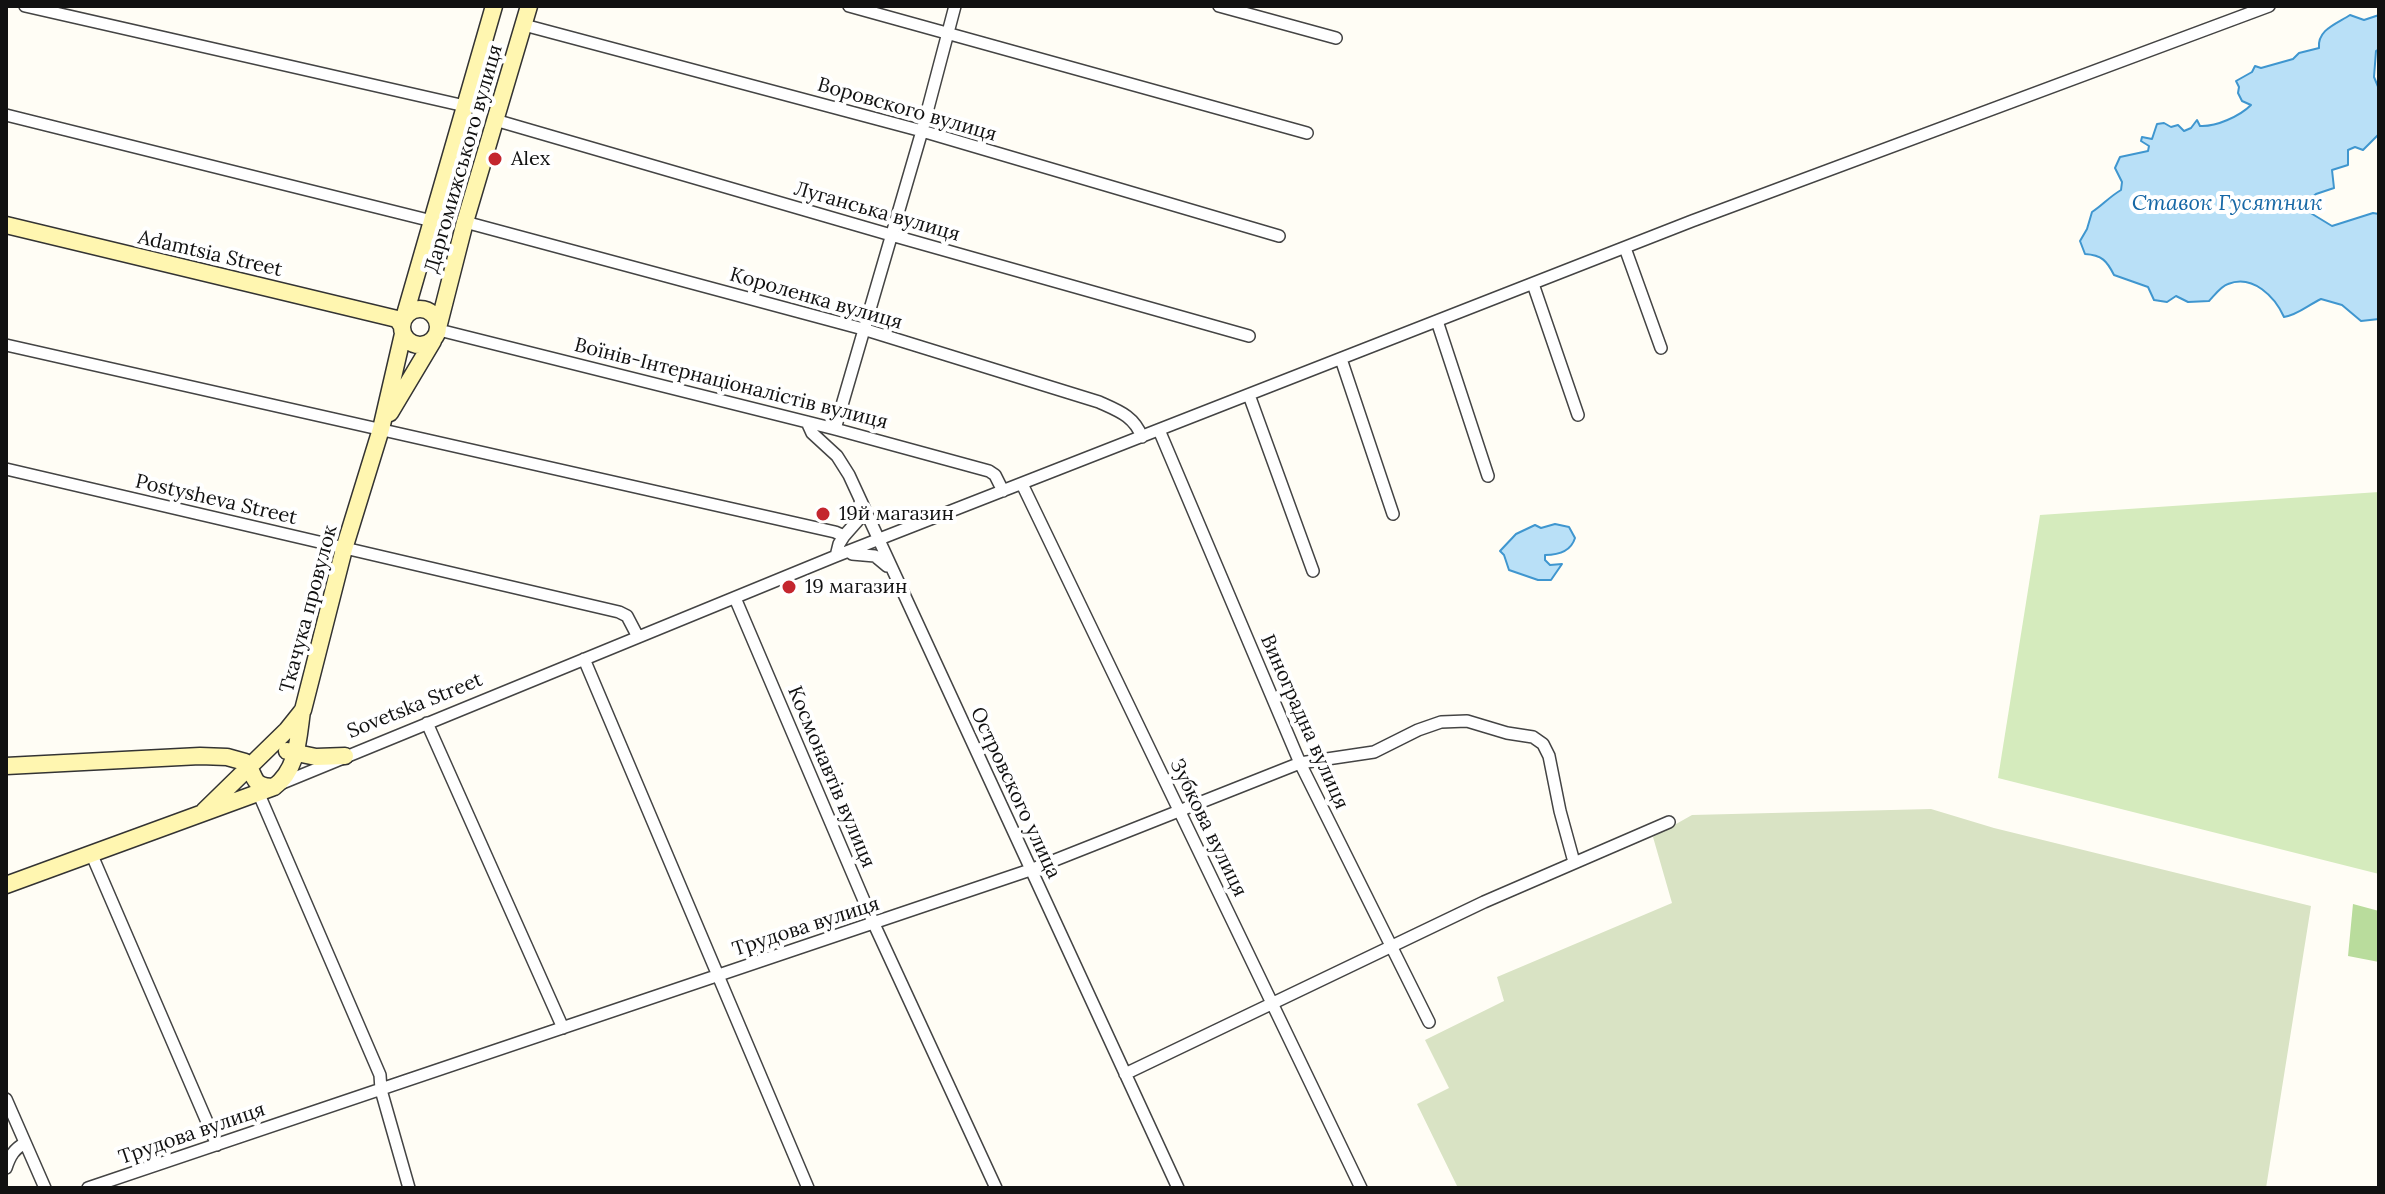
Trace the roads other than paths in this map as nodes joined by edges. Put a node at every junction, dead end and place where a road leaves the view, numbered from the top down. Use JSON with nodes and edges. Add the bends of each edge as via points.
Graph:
{"nodes":[{"id":1,"x":25,"y":6,"type":"edge"},
{"id":2,"x":493,"y":6,"type":"edge"},
{"id":3,"x":529,"y":6,"type":"edge"},
{"id":4,"x":849,"y":6,"type":"edge"},
{"id":5,"x":955,"y":6,"type":"edge"},
{"id":6,"x":1219,"y":6,"type":"edge"},
{"id":7,"x":2269,"y":6,"type":"edge"},
{"id":8,"x":524,"y":25,"type":"junction"},
{"id":9,"x":948,"y":33,"type":"junction"},
{"id":10,"x":1336,"y":38,"type":"dead end"},
{"id":11,"x":465,"y":106,"type":"junction"},
{"id":12,"x":6,"y":115,"type":"edge"},
{"id":13,"x":495,"y":120,"type":"junction"},
{"id":14,"x":922,"y":131,"type":"junction"},
{"id":15,"x":1307,"y":133,"type":"dead end"},
{"id":16,"x":432,"y":221,"type":"junction"},
{"id":17,"x":465,"y":222,"type":"junction"},
{"id":18,"x":6,"y":225,"type":"edge"},
{"id":19,"x":891,"y":235,"type":"junction"},
{"id":20,"x":1279,"y":236,"type":"dead end"},
{"id":21,"x":1625,"y":248,"type":"junction"},
{"id":22,"x":1533,"y":284,"type":"junction"},
{"id":23,"x":1437,"y":321,"type":"junction"},
{"id":24,"x":403,"y":326,"type":"junction"},
{"id":25,"x":863,"y":329,"type":"junction"},
{"id":26,"x":437,"y":331,"type":"junction"},
{"id":27,"x":1249,"y":336,"type":"dead end"},
{"id":28,"x":6,"y":345,"type":"edge"},
{"id":29,"x":1661,"y":348,"type":"dead end"},
{"id":30,"x":1341,"y":359,"type":"junction"},
{"id":31,"x":1249,"y":395,"type":"junction"},
{"id":32,"x":1578,"y":415,"type":"dead end"},
{"id":33,"x":807,"y":422,"type":"junction"},
{"id":34,"x":381,"y":429,"type":"junction"},
{"id":35,"x":835,"y":429,"type":"junction"},
{"id":36,"x":1159,"y":430,"type":"junction"},
{"id":37,"x":1142,"y":437,"type":"junction"},
{"id":38,"x":6,"y":469,"type":"edge"},
{"id":39,"x":1488,"y":476,"type":"dead end"},
{"id":40,"x":1022,"y":484,"type":"junction"},
{"id":41,"x":1003,"y":491,"type":"junction"},
{"id":42,"x":860,"y":498,"type":"junction"},
{"id":43,"x":1393,"y":514,"type":"dead end"},
{"id":44,"x":844,"y":536,"type":"junction"},
{"id":45,"x":879,"y":540,"type":"junction"},
{"id":46,"x":344,"y":549,"type":"junction"},
{"id":47,"x":836,"y":556,"type":"junction"},
{"id":48,"x":1313,"y":571,"type":"dead end"},
{"id":49,"x":896,"y":578,"type":"junction"},
{"id":50,"x":735,"y":598,"type":"junction"},
{"id":51,"x":638,"y":637,"type":"junction"},
{"id":52,"x":584,"y":659,"type":"junction"},
{"id":53,"x":303,"y":710,"type":"junction"},
{"id":54,"x":427,"y":723,"type":"junction"},
{"id":55,"x":295,"y":753,"type":"junction"},
{"id":56,"x":262,"y":754,"type":"junction"},
{"id":57,"x":345,"y":756,"type":"junction"},
{"id":58,"x":1300,"y":763,"type":"junction"},
{"id":59,"x":6,"y":766,"type":"edge"},
{"id":60,"x":249,"y":767,"type":"junction"},
{"id":61,"x":266,"y":789,"type":"junction"},
{"id":62,"x":204,"y":811,"type":"junction"},
{"id":63,"x":1180,"y":812,"type":"junction"},
{"id":64,"x":1669,"y":822,"type":"dead end"},
{"id":65,"x":91,"y":853,"type":"junction"},
{"id":66,"x":1574,"y":862,"type":"junction"},
{"id":67,"x":1030,"y":870,"type":"junction"},
{"id":68,"x":6,"y":885,"type":"edge"},
{"id":69,"x":874,"y":924,"type":"junction"},
{"id":70,"x":1391,"y":946,"type":"junction"},
{"id":71,"x":717,"y":976,"type":"junction"},
{"id":72,"x":1272,"y":1004,"type":"junction"},
{"id":73,"x":1429,"y":1022,"type":"dead end"},
{"id":74,"x":563,"y":1028,"type":"junction"},
{"id":75,"x":1125,"y":1074,"type":"junction"},
{"id":76,"x":381,"y":1090,"type":"junction"},
{"id":77,"x":6,"y":1099,"type":"edge"},
{"id":78,"x":25,"y":1143,"type":"junction"},
{"id":79,"x":217,"y":1145,"type":"junction"},
{"id":80,"x":6,"y":1168,"type":"edge"},
{"id":81,"x":45,"y":1188,"type":"edge"},
{"id":82,"x":88,"y":1188,"type":"edge"},
{"id":83,"x":409,"y":1188,"type":"edge"},
{"id":84,"x":808,"y":1188,"type":"edge"},
{"id":85,"x":996,"y":1188,"type":"edge"},
{"id":86,"x":1178,"y":1188,"type":"edge"},
{"id":87,"x":1361,"y":1188,"type":"edge"}],
"edges":[{"from":1,"to":11,"type":"street"},
{"from":2,"to":11,"type":"street","name":"Даргомижського вулиця"},
{"from":3,"to":8,"type":"street","name":"Даргомижського вулиця"},
{"from":4,"to":9,"type":"street"},
{"from":5,"to":9,"type":"street"},
{"from":6,"to":10,"type":"street"},
{"from":7,"to":21,"type":"street","name":"Sovetska Street"},
{"from":8,"to":13,"type":"street","name":"Даргомижського вулиця"},
{"from":8,"to":14,"type":"street","name":"Воровского вулиця"},
{"from":9,"to":14,"type":"street"},
{"from":9,"to":15,"type":"street"},
{"from":11,"to":16,"type":"street","name":"Даргомижського вулиця"},
{"from":12,"to":16,"type":"street"},
{"from":13,"to":17,"type":"street","name":"Даргомижського вулиця"},
{"from":13,"to":19,"type":"street","name":"Луганська вулиця"},
{"from":14,"to":19,"type":"street"},
{"from":14,"to":20,"type":"street","name":"Воровского вулиця"},
{"from":16,"to":24,"type":"street","name":"Даргомижського вулиця"},
{"from":17,"to":25,"type":"street","name":"Короленка вулиця"},
{"from":17,"to":26,"type":"street","name":"Даргомижського вулиця"},
{"from":18,"to":24,"type":"street","name":"Adamtsia Street","via":[[397,319]]},
{"from":19,"to":25,"type":"street"},
{"from":19,"to":27,"type":"street","name":"Луганська вулиця"},
{"from":21,"to":22,"type":"street","name":"Sovetska Street"},
{"from":21,"to":29,"type":"street"},
{"from":22,"to":23,"type":"street","name":"Sovetska Street"},
{"from":22,"to":32,"type":"street"},
{"from":23,"to":30,"type":"street","name":"Sovetska Street"},
{"from":23,"to":39,"type":"street"},
{"from":24,"to":26,"type":"street","via":[[416,345],[428,344]]},
{"from":24,"to":26,"type":"street","via":[[412,310],[424,309],[434,314]]},
{"from":24,"to":34,"type":"street","name":"Даргомижського вулиця"},
{"from":25,"to":35,"type":"street"},
{"from":25,"to":37,"type":"street","name":"Короленка вулиця","via":[[1099,402],[1126,414]]},
{"from":26,"to":33,"type":"street","name":"Воїнів-Інтернаціоналістів вулиця"},
{"from":26,"to":34,"type":"street","name":"Даргомижського вулиця"},
{"from":28,"to":34,"type":"street"},
{"from":30,"to":31,"type":"street","name":"Sovetska Street"},
{"from":30,"to":43,"type":"street"},
{"from":31,"to":36,"type":"street","name":"Sovetska Street"},
{"from":31,"to":48,"type":"street"},
{"from":33,"to":35,"type":"street","name":"Воїнів-Інтернаціоналістів вулиця"},
{"from":33,"to":42,"type":"street","name":"Островского улица","via":[[837,456]]},
{"from":34,"to":44,"type":"street"},
{"from":34,"to":46,"type":"street","name":"Ткачука провулок"},
{"from":35,"to":41,"type":"street","name":"Воїнів-Інтернаціоналістів вулиця","via":[[989,471]]},
{"from":36,"to":37,"type":"street","name":"Sovetska Street"},
{"from":36,"to":58,"type":"street","name":"Виноградна вулиця"},
{"from":37,"to":40,"type":"street","name":"Sovetska Street"},
{"from":38,"to":46,"type":"street","name":"Postysheva Street"},
{"from":40,"to":41,"type":"street","name":"Sovetska Street"},
{"from":40,"to":63,"type":"street","name":"Зубкова вулиця"},
{"from":41,"to":45,"type":"street","name":"Sovetska Street"},
{"from":42,"to":44,"type":"street","via":[[859,519]]},
{"from":42,"to":45,"type":"street","name":"Островского улица"},
{"from":44,"to":47,"type":"street"},
{"from":45,"to":47,"type":"street","name":"Sovetska Street"},
{"from":45,"to":49,"type":"street","name":"Островского улица"},
{"from":46,"to":51,"type":"street","name":"Postysheva Street","via":[[619,612]]},
{"from":46,"to":53,"type":"street","name":"Ткачука провулок"},
{"from":47,"to":49,"type":"street","via":[[875,556]]},
{"from":47,"to":50,"type":"street","name":"Sovetska Street"},
{"from":49,"to":67,"type":"street","name":"Островского улица"},
{"from":50,"to":51,"type":"street","name":"Sovetska Street"},
{"from":50,"to":69,"type":"street","name":"Космонавтів вулиця"},
{"from":51,"to":52,"type":"street","name":"Sovetska Street"},
{"from":52,"to":54,"type":"street","name":"Sovetska Street"},
{"from":52,"to":71,"type":"street"},
{"from":53,"to":55,"type":"street"},
{"from":53,"to":56,"type":"street","name":"Ткачука провулок"},
{"from":54,"to":57,"type":"street","name":"Sovetska Street"},
{"from":54,"to":74,"type":"street"},
{"from":55,"to":56,"type":"street"},
{"from":55,"to":57,"type":"street"},
{"from":55,"to":61,"type":"street","via":[[288,774]]},
{"from":56,"to":60,"type":"street","name":"Ткачука провулок"},
{"from":57,"to":61,"type":"street","name":"Sovetska Street"},
{"from":58,"to":63,"type":"street","name":"Трудова вулиця"},
{"from":58,"to":66,"type":"street","name":"Трудова вулиця","via":[[1374,752],[1441,722],[1467,721],[1533,737],[1549,756]]},
{"from":58,"to":70,"type":"street","name":"Виноградна вулиця"},
{"from":59,"to":60,"type":"street","via":[[200,756],[239,759]]},
{"from":60,"to":61,"type":"street"},
{"from":60,"to":62,"type":"street","name":"Ткачука провулок"},
{"from":61,"to":62,"type":"street","name":"Sovetska Street"},
{"from":61,"to":76,"type":"street","via":[[380,1075]]},
{"from":62,"to":65,"type":"street","name":"Sovetska Street"},
{"from":63,"to":67,"type":"street","name":"Трудова вулиця"},
{"from":63,"to":72,"type":"street","name":"Зубкова вулиця"},
{"from":64,"to":66,"type":"street"},
{"from":65,"to":68,"type":"street","name":"Sovetska Street"},
{"from":65,"to":79,"type":"street"},
{"from":66,"to":70,"type":"street"},
{"from":67,"to":69,"type":"street","name":"Трудова вулиця"},
{"from":67,"to":75,"type":"street","name":"Островского улица"},
{"from":69,"to":71,"type":"street","name":"Трудова вулиця"},
{"from":69,"to":85,"type":"street","name":"Космонавтів вулиця"},
{"from":70,"to":72,"type":"street"},
{"from":70,"to":73,"type":"street","name":"Виноградна вулиця"},
{"from":71,"to":74,"type":"street","name":"Трудова вулиця"},
{"from":71,"to":84,"type":"street"},
{"from":72,"to":75,"type":"street"},
{"from":72,"to":87,"type":"street","name":"Зубкова вулиця"},
{"from":74,"to":76,"type":"street","name":"Трудова вулиця"},
{"from":75,"to":86,"type":"street","name":"Островского улица"},
{"from":76,"to":79,"type":"street","name":"Трудова вулиця"},
{"from":76,"to":83,"type":"street"},
{"from":77,"to":78,"type":"street"},
{"from":78,"to":80,"type":"street","via":[[16,1148]]},
{"from":78,"to":81,"type":"street"},
{"from":79,"to":82,"type":"street","name":"Трудова вулиця"}]}
